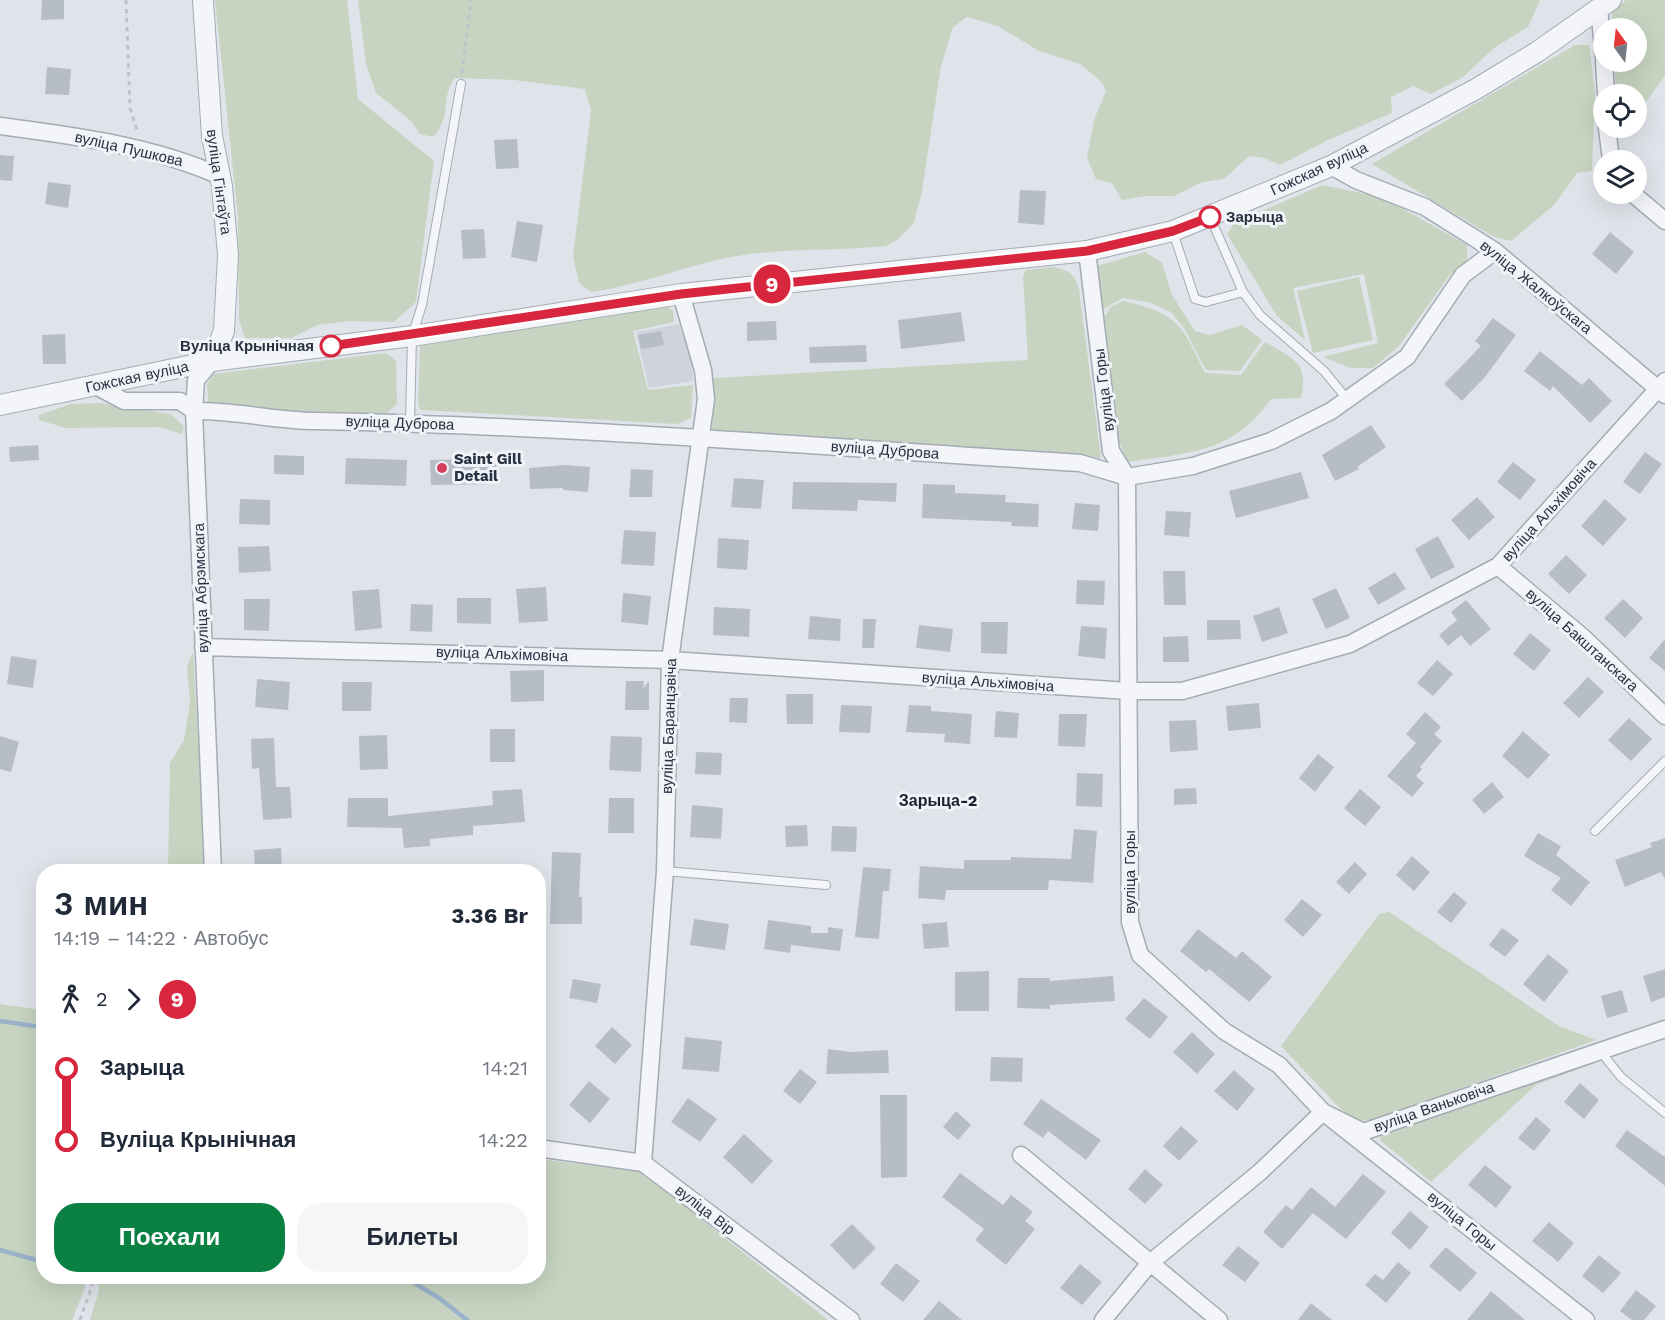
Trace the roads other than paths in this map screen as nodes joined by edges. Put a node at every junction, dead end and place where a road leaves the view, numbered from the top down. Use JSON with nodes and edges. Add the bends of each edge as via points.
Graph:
{"nodes":[{"id":1,"x":203,"y":0,"type":"edge"},
{"id":2,"x":1603,"y":3,"type":"edge"},
{"id":3,"x":1603,"y":18,"type":"edge"},
{"id":4,"x":461,"y":84,"type":"road end"},
{"id":5,"x":0,"y":126,"type":"edge"},
{"id":6,"x":1331,"y":166,"type":"junction"},
{"id":7,"x":220,"y":176,"type":"junction"},
{"id":8,"x":1645,"y":204,"type":"edge"},
{"id":9,"x":1210,"y":217,"type":"junction"},
{"id":10,"x":1665,"y":221,"type":"edge"},
{"id":11,"x":1173,"y":231,"type":"junction"},
{"id":12,"x":1087,"y":251,"type":"junction"},
{"id":13,"x":1496,"y":251,"type":"junction"},
{"id":14,"x":1243,"y":292,"type":"junction"},
{"id":15,"x":681,"y":294,"type":"junction"},
{"id":16,"x":412,"y":336,"type":"junction"},
{"id":17,"x":212,"y":362,"type":"junction"},
{"id":18,"x":94,"y":385,"type":"junction"},
{"id":19,"x":1663,"y":388,"type":"edge"},
{"id":20,"x":1347,"y":399,"type":"junction"},
{"id":21,"x":0,"y":405,"type":"edge"},
{"id":22,"x":194,"y":411,"type":"junction"},
{"id":23,"x":410,"y":423,"type":"junction"},
{"id":24,"x":702,"y":436,"type":"junction"},
{"id":25,"x":1127,"y":477,"type":"junction"},
{"id":26,"x":1498,"y":566,"type":"junction"},
{"id":27,"x":202,"y":647,"type":"junction"},
{"id":28,"x":670,"y":660,"type":"junction"},
{"id":29,"x":1128,"y":691,"type":"junction"},
{"id":30,"x":1665,"y":716,"type":"edge"},
{"id":31,"x":1665,"y":761,"type":"edge"},
{"id":32,"x":1595,"y":831,"type":"dead end"},
{"id":33,"x":213,"y":864,"type":"edge"},
{"id":34,"x":665,"y":871,"type":"junction"},
{"id":35,"x":826,"y":885,"type":"dead end"},
{"id":36,"x":1665,"y":1029,"type":"edge"},
{"id":37,"x":1600,"y":1052,"type":"junction"},
{"id":38,"x":1323,"y":1112,"type":"junction"},
{"id":39,"x":1665,"y":1113,"type":"edge"},
{"id":40,"x":546,"y":1149,"type":"edge"},
{"id":41,"x":1021,"y":1155,"type":"dead end"},
{"id":42,"x":643,"y":1163,"type":"junction"},
{"id":43,"x":1150,"y":1263,"type":"junction"},
{"id":44,"x":851,"y":1320,"type":"edge"},
{"id":45,"x":1103,"y":1320,"type":"edge"},
{"id":46,"x":1219,"y":1320,"type":"edge"},
{"id":47,"x":1586,"y":1320,"type":"edge"}],
"edges":[{"from":1,"to":7,"type":"street","name":"вуліца Гінтаўта","via":[[211,125]]},
{"from":2,"to":3,"type":"street"},
{"from":2,"to":6,"type":"street","name":"Гожская вуліца","via":[[1537,52],[1476,89]]},
{"from":4,"to":16,"type":"lane","via":[[422,305]]},
{"from":5,"to":7,"type":"street","name":"вуліца Пушкова","via":[[110,141],[190,163]]},
{"from":6,"to":9,"type":"street","name":"Гожская вуліца"},
{"from":6,"to":13,"type":"street","name":"вуліца Жалкоўскага","via":[[1425,207]]},
{"from":7,"to":17,"type":"street","name":"вуліца Гінтаўта","via":[[228,255],[224,331]]},
{"from":8,"to":10,"type":"street"},
{"from":9,"to":11,"type":"street","name":"Гожская вуліца"},
{"from":9,"to":14,"type":"lane"},
{"from":11,"to":12,"type":"street","name":"Гожская вуліца"},
{"from":11,"to":14,"type":"lane","via":[[1195,299],[1206,302]]},
{"from":12,"to":15,"type":"street","name":"Гожская вуліца"},
{"from":12,"to":25,"type":"street","name":"вуліца Горы","via":[[1112,451]]},
{"from":13,"to":19,"type":"street","name":"вуліца Жалкоўскага"},
{"from":13,"to":20,"type":"street","name":"вуліца Дуброва","via":[[1463,275],[1407,357]]},
{"from":14,"to":20,"type":"lane","via":[[1260,315],[1324,371]]},
{"from":15,"to":16,"type":"street","name":"Гожская вуліца"},
{"from":15,"to":24,"type":"street","name":"вуліца Баранцэвіча","via":[[703,370]]},
{"from":16,"to":17,"type":"street","name":"Гожская вуліца"},
{"from":16,"to":23,"type":"lane"},
{"from":17,"to":18,"type":"street","name":"Гожская вуліца"},
{"from":17,"to":22,"type":"street","name":"вуліца Абрэмскага","via":[[196,380]]},
{"from":18,"to":21,"type":"street","name":"Гожская вуліца"},
{"from":18,"to":22,"type":"street","via":[[124,401],[180,401]]},
{"from":19,"to":26,"type":"street","name":"вуліца Альхімовіча"},
{"from":20,"to":25,"type":"street","name":"вуліца Дуброва","via":[[1271,441],[1192,466]]},
{"from":22,"to":23,"type":"street","name":"вуліца Дуброва","via":[[228,410],[306,421]]},
{"from":22,"to":27,"type":"street","name":"вуліца Абрэмскага"},
{"from":23,"to":24,"type":"street","name":"вуліца Дуброва"},
{"from":24,"to":25,"type":"street","name":"вуліца Дуброва","via":[[1080,463]]},
{"from":24,"to":28,"type":"street","name":"вуліца Баранцэвіча"},
{"from":25,"to":29,"type":"street","name":"вуліца Горы"},
{"from":26,"to":29,"type":"street","name":"вуліца Альхімовіча","via":[[1350,644],[1182,691]]},
{"from":26,"to":30,"type":"street","name":"вуліца Бакштанскага","via":[[1585,639]]},
{"from":27,"to":28,"type":"street","name":"вуліца Альхімовіча"},
{"from":27,"to":33,"type":"street","name":"вуліца Абрэмскага"},
{"from":28,"to":29,"type":"street","name":"вуліца Альхімовіча"},
{"from":28,"to":34,"type":"street","name":"вуліца Баранцэвіча"},
{"from":29,"to":38,"type":"street","name":"вуліца Горы","via":[[1130,922],[1140,955],[1224,1031],[1279,1065]]},
{"from":31,"to":32,"type":"lane"},
{"from":34,"to":35,"type":"lane"},
{"from":34,"to":42,"type":"street","name":"вуліца Баранцэвіча"},
{"from":36,"to":37,"type":"street","name":"вуліца Ваньковіча"},
{"from":37,"to":38,"type":"street","name":"вуліца Ваньковіча","via":[[1363,1132]]},
{"from":37,"to":39,"type":"lane","via":[[1621,1077]]},
{"from":38,"to":43,"type":"street","via":[[1260,1172]]},
{"from":38,"to":47,"type":"street","name":"вуліца Горы"},
{"from":40,"to":42,"type":"street","name":"вуліца Вір"},
{"from":41,"to":43,"type":"street"},
{"from":42,"to":44,"type":"street","name":"вуліца Вір"},
{"from":43,"to":45,"type":"street"},
{"from":43,"to":46,"type":"street"}]}
